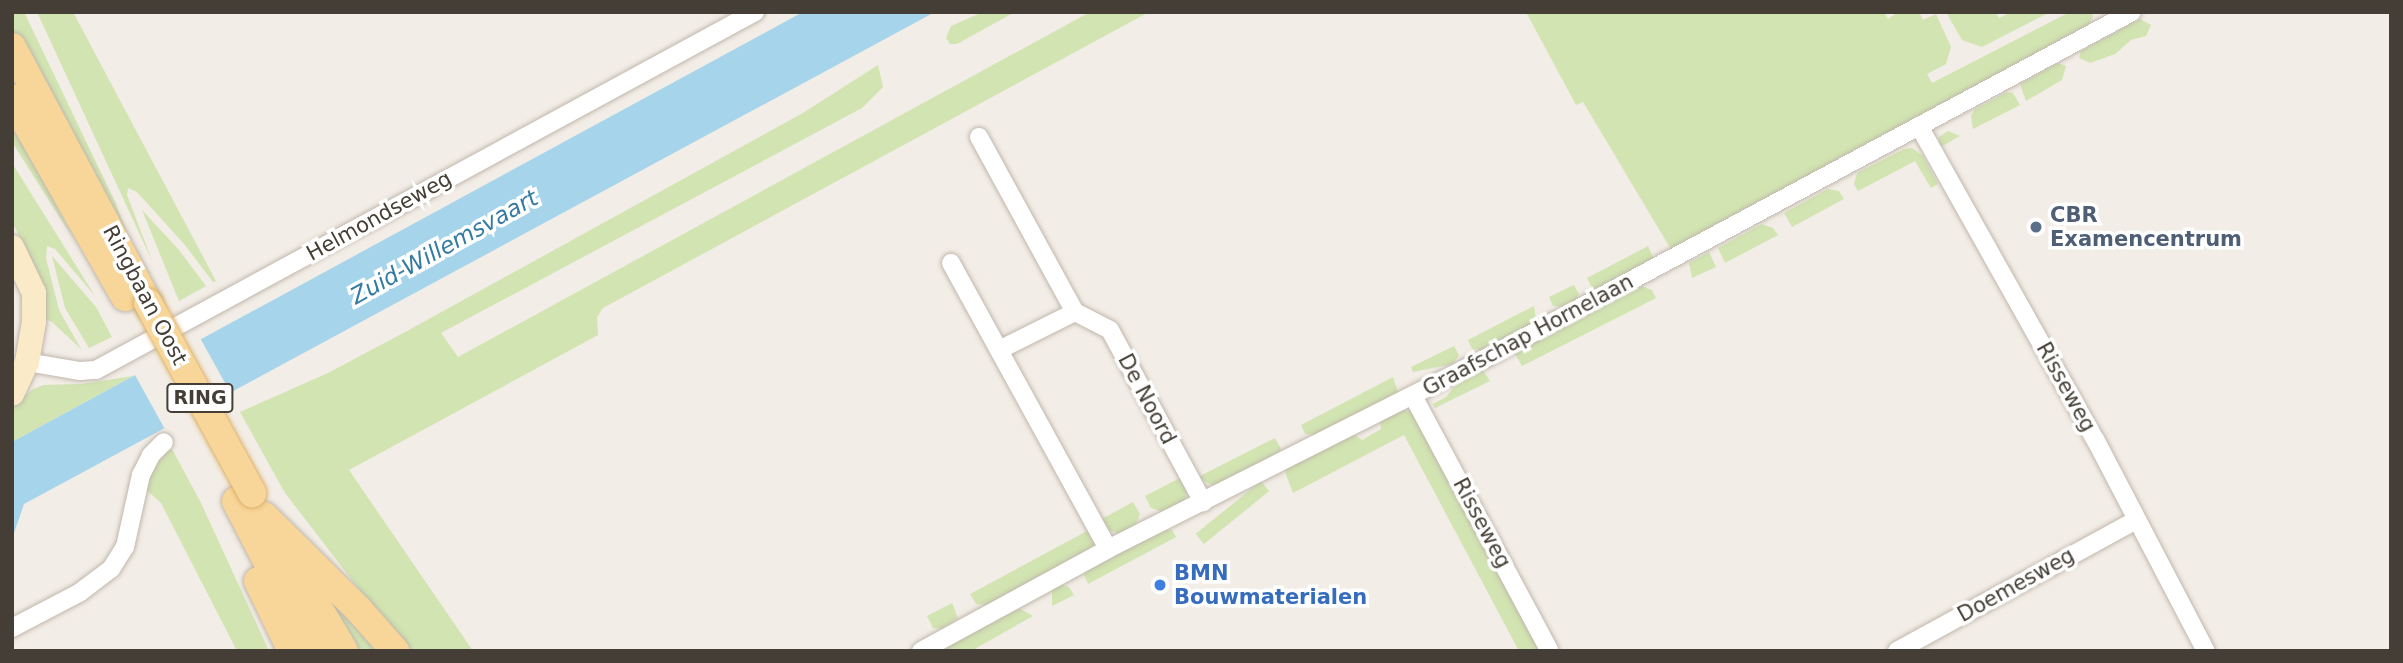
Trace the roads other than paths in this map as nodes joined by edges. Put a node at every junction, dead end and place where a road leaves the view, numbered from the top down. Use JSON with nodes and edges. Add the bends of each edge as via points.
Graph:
{"nodes":[{"id":1,"x":755,"y":12,"type":"edge"},
{"id":2,"x":2132,"y":12,"type":"edge"},
{"id":3,"x":12,"y":47,"type":"edge"},
{"id":4,"x":12,"y":97,"type":"edge"},
{"id":5,"x":1919,"y":126,"type":"junction"},
{"id":6,"x":979,"y":137,"type":"dead end"},
{"id":7,"x":12,"y":247,"type":"edge"},
{"id":8,"x":951,"y":263,"type":"dead end"},
{"id":9,"x":141,"y":307,"type":"junction"},
{"id":10,"x":1075,"y":312,"type":"junction"},
{"id":11,"x":999,"y":350,"type":"junction"},
{"id":12,"x":27,"y":362,"type":"junction"},
{"id":13,"x":12,"y":394,"type":"edge"},
{"id":14,"x":1413,"y":396,"type":"junction"},
{"id":15,"x":164,"y":442,"type":"dead end"},
{"id":16,"x":1203,"y":502,"type":"junction"},
{"id":17,"x":251,"y":503,"type":"junction"},
{"id":18,"x":2136,"y":520,"type":"junction"},
{"id":19,"x":1108,"y":549,"type":"junction"},
{"id":20,"x":12,"y":628,"type":"edge"},
{"id":21,"x":292,"y":651,"type":"edge"},
{"id":22,"x":321,"y":651,"type":"edge"},
{"id":23,"x":344,"y":651,"type":"edge"},
{"id":24,"x":395,"y":651,"type":"edge"},
{"id":25,"x":921,"y":651,"type":"edge"},
{"id":26,"x":1550,"y":651,"type":"edge"},
{"id":27,"x":1897,"y":651,"type":"edge"},
{"id":28,"x":2206,"y":651,"type":"edge"}],
"edges":[{"from":1,"to":12,"type":"street","name":"Helmondseweg","via":[[96,370],[80,372]]},
{"from":2,"to":5,"type":"street","name":"Graafschap Hornelaan"},
{"from":3,"to":9,"type":"main road","name":"Ringbaan Oost","number":"RING"},
{"from":4,"to":9,"type":"main road","name":"Ringbaan Oost","number":"RING"},
{"from":5,"to":14,"type":"street","name":"Graafschap Hornelaan"},
{"from":5,"to":18,"type":"street","name":"Risseweg"},
{"from":6,"to":10,"type":"street"},
{"from":7,"to":12,"type":"street","via":[[34,293]]},
{"from":8,"to":11,"type":"street"},
{"from":9,"to":17,"type":"main road","name":"Ringbaan Oost","number":"RING"},
{"from":10,"to":11,"type":"street"},
{"from":10,"to":16,"type":"street","name":"De Noord","via":[[1110,330]]},
{"from":11,"to":19,"type":"street"},
{"from":12,"to":13,"type":"street"},
{"from":14,"to":16,"type":"street","name":"Graafschap Hornelaan"},
{"from":14,"to":26,"type":"street","name":"Risseweg"},
{"from":15,"to":20,"type":"street","via":[[141,475],[125,547],[111,569],[79,593]]},
{"from":16,"to":19,"type":"street","name":"Graafschap Hornelaan"},
{"from":17,"to":21,"type":"main road","via":[[247,558]]},
{"from":17,"to":22,"type":"main road","name":"Ringbaan Oost","number":"RING","via":[[282,590]]},
{"from":17,"to":23,"type":"main road","name":"Ringbaan Oost","number":"RING"},
{"from":17,"to":24,"type":"main road"},
{"from":18,"to":27,"type":"street","name":"Doemesweg"},
{"from":18,"to":28,"type":"street","name":"Risseweg"},
{"from":19,"to":25,"type":"street","name":"Graafschap Hornelaan"}]}
